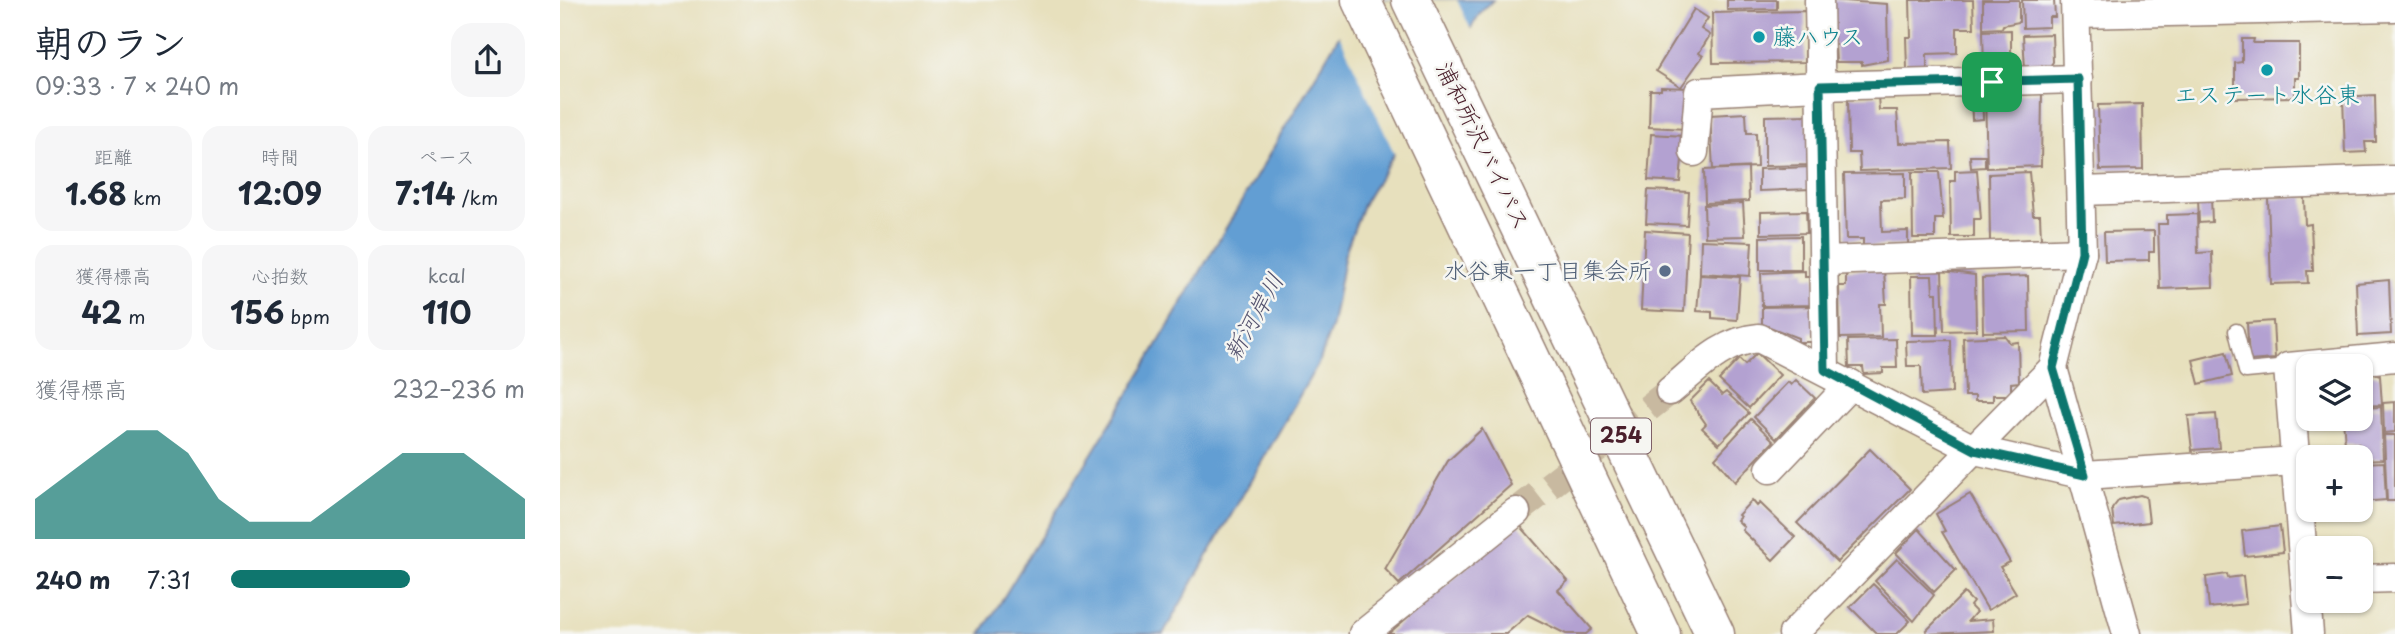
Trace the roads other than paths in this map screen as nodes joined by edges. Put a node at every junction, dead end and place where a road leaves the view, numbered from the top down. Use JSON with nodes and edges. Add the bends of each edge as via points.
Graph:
{"nodes":[{"id":1,"x":1361,"y":0,"type":"edge"},
{"id":2,"x":1411,"y":0,"type":"edge"},
{"id":3,"x":1819,"y":0,"type":"edge"},
{"id":4,"x":2075,"y":7,"type":"edge"},
{"id":5,"x":2395,"y":7,"type":"edge"},
{"id":6,"x":2078,"y":79,"type":"junction"},
{"id":7,"x":1820,"y":86,"type":"junction"},
{"id":8,"x":1694,"y":152,"type":"dead end"},
{"id":9,"x":2395,"y":180,"type":"edge"},
{"id":10,"x":2082,"y":191,"type":"junction"},
{"id":11,"x":2082,"y":252,"type":"junction"},
{"id":12,"x":1823,"y":261,"type":"junction"},
{"id":13,"x":2236,"y":331,"type":"dead end"},
{"id":14,"x":2395,"y":357,"type":"edge"},
{"id":15,"x":2288,"y":367,"type":"junction"},
{"id":16,"x":2053,"y":368,"type":"junction"},
{"id":17,"x":1825,"y":370,"type":"junction"},
{"id":18,"x":1851,"y":384,"type":"junction"},
{"id":19,"x":1670,"y":391,"type":"tunnel mouth"},
{"id":20,"x":1975,"y":450,"type":"junction"},
{"id":21,"x":2295,"y":461,"type":"junction"},
{"id":22,"x":1770,"y":469,"type":"dead end"},
{"id":23,"x":2085,"y":475,"type":"junction"},
{"id":24,"x":1516,"y":512,"type":"tunnel mouth"},
{"id":25,"x":2302,"y":536,"type":"edge"},
{"id":26,"x":2395,"y":578,"type":"edge"},
{"id":27,"x":2373,"y":579,"type":"edge"},
{"id":28,"x":2307,"y":613,"type":"edge"},
{"id":29,"x":1363,"y":634,"type":"edge"},
{"id":30,"x":1661,"y":634,"type":"edge"},
{"id":31,"x":1715,"y":634,"type":"edge"},
{"id":32,"x":1793,"y":634,"type":"edge"},
{"id":33,"x":2127,"y":634,"type":"edge"},
{"id":34,"x":2308,"y":634,"type":"edge"}],
"edges":[{"from":1,"to":30,"type":"highway","name":"浦和所沢バイパス","number":"254"},
{"from":2,"to":31,"type":"highway","name":"浦和所沢バイパス","number":"254"},
{"from":3,"to":7,"type":"street"},
{"from":4,"to":5,"type":"street"},
{"from":4,"to":6,"type":"street"},
{"from":6,"to":7,"type":"street"},
{"from":6,"to":10,"type":"street"},
{"from":7,"to":8,"type":"street","via":[[1699,92]]},
{"from":7,"to":12,"type":"street"},
{"from":9,"to":10,"type":"street"},
{"from":10,"to":11,"type":"street"},
{"from":11,"to":12,"type":"street"},
{"from":11,"to":16,"type":"street"},
{"from":12,"to":17,"type":"street"},
{"from":13,"to":15,"type":"lane","via":[[2246,371]]},
{"from":14,"to":15,"type":"street"},
{"from":15,"to":21,"type":"street"},
{"from":16,"to":20,"type":"street"},
{"from":16,"to":23,"type":"street"},
{"from":17,"to":18,"type":"street"},
{"from":17,"to":19,"type":"street","via":[[1759,338],[1738,340]]},
{"from":18,"to":20,"type":"street"},
{"from":18,"to":22,"type":"street"},
{"from":20,"to":23,"type":"street"},
{"from":20,"to":32,"type":"street"},
{"from":21,"to":23,"type":"street"},
{"from":21,"to":25,"type":"street"},
{"from":23,"to":33,"type":"street"},
{"from":24,"to":29,"type":"street"},
{"from":26,"to":27,"type":"street"},
{"from":28,"to":34,"type":"street"}]}
